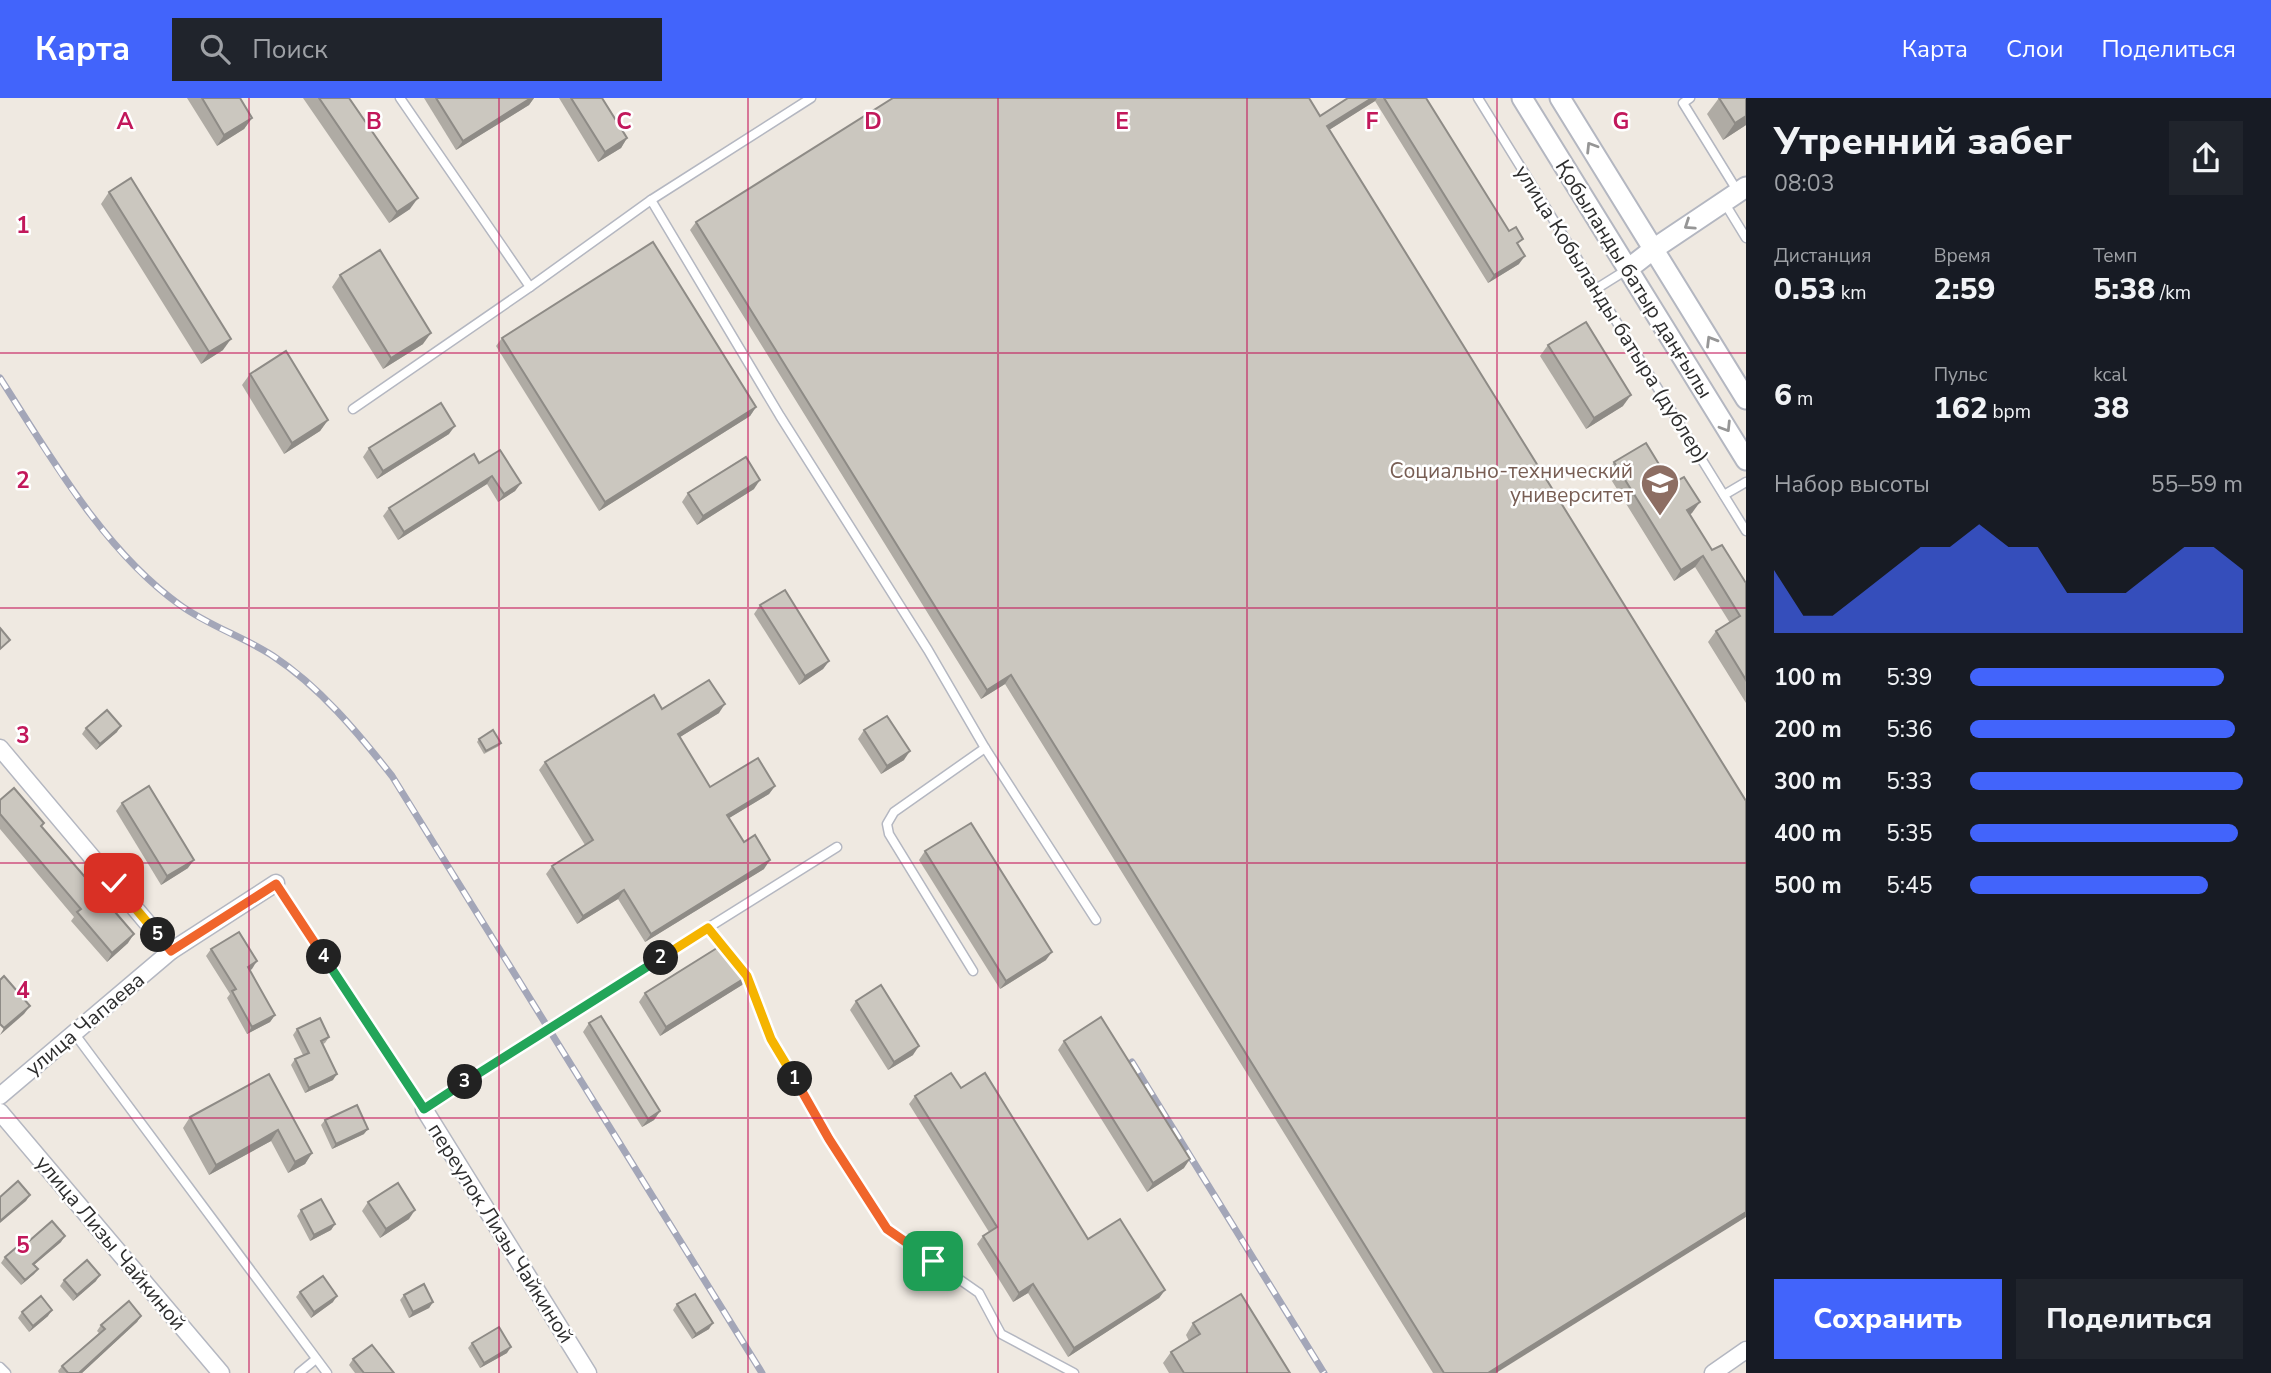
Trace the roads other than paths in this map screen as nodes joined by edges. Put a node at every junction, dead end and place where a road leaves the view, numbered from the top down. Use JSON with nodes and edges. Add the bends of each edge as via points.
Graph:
{"nodes":[{"id":1,"x":400,"y":98,"type":"edge"},
{"id":2,"x":811,"y":98,"type":"edge"},
{"id":3,"x":1478,"y":98,"type":"edge"},
{"id":4,"x":1522,"y":98,"type":"edge"},
{"id":5,"x":1560,"y":98,"type":"edge"},
{"id":6,"x":1690,"y":98,"type":"edge"},
{"id":7,"x":1736,"y":193,"type":"edge"},
{"id":8,"x":651,"y":200,"type":"junction"},
{"id":9,"x":1746,"y":239,"type":"edge"},
{"id":10,"x":1655,"y":248,"type":"junction"},
{"id":11,"x":1628,"y":269,"type":"junction"},
{"id":12,"x":530,"y":287,"type":"junction"},
{"id":13,"x":1596,"y":289,"type":"junction"},
{"id":14,"x":1746,"y":399,"type":"edge"},
{"id":15,"x":353,"y":409,"type":"dead end"},
{"id":16,"x":1746,"y":460,"type":"edge"},
{"id":17,"x":1746,"y":482,"type":"edge"},
{"id":18,"x":1724,"y":495,"type":"junction"},
{"id":19,"x":1746,"y":531,"type":"edge"},
{"id":20,"x":0,"y":748,"type":"edge"},
{"id":21,"x":985,"y":748,"type":"junction"},
{"id":22,"x":837,"y":847,"type":"dead end"},
{"id":23,"x":276,"y":884,"type":"joint"},
{"id":24,"x":1096,"y":920,"type":"dead end"},
{"id":25,"x":708,"y":928,"type":"junction"},
{"id":26,"x":171,"y":951,"type":"junction"},
{"id":27,"x":973,"y":971,"type":"dead end"},
{"id":28,"x":74,"y":1033,"type":"junction"},
{"id":29,"x":0,"y":1096,"type":"edge"},
{"id":30,"x":424,"y":1109,"type":"junction"},
{"id":31,"x":0,"y":1112,"type":"edge"},
{"id":32,"x":1746,"y":1350,"type":"edge"},
{"id":33,"x":316,"y":1359,"type":"junction"},
{"id":34,"x":0,"y":1367,"type":"edge"},
{"id":35,"x":6,"y":1373,"type":"edge"},
{"id":36,"x":221,"y":1373,"type":"edge"},
{"id":37,"x":299,"y":1373,"type":"edge"},
{"id":38,"x":327,"y":1373,"type":"edge"},
{"id":39,"x":588,"y":1373,"type":"edge"},
{"id":40,"x":1074,"y":1373,"type":"edge"},
{"id":41,"x":1713,"y":1373,"type":"edge"}],
"edges":[{"from":1,"to":12,"type":"lane"},
{"from":2,"to":8,"type":"lane"},
{"from":3,"to":13,"type":"lane","name":"улица Кобыланды батыра (дублер)"},
{"from":4,"to":11,"type":"street","name":"Қобыланды батыр даңғылы"},
{"from":10,"to":5,"type":"street","name":"Қобыланды батыр даңғылы","one_way":true},
{"from":6,"to":7,"type":"lane","via":[[1683,103]]},
{"from":7,"to":9,"type":"lane"},
{"from":7,"to":10,"type":"street","one_way":true},
{"from":8,"to":12,"type":"lane"},
{"from":8,"to":21,"type":"lane"},
{"from":10,"to":11,"type":"street"},
{"from":14,"to":10,"type":"street","name":"Қобыланды батыр даңғылы","one_way":true},
{"from":11,"to":13,"type":"lane"},
{"from":11,"to":16,"type":"street","name":"Қобыланды батыр даңғылы","one_way":true},
{"from":12,"to":15,"type":"lane"},
{"from":13,"to":18,"type":"lane","name":"улица Кобыланды батыра (дублер)"},
{"from":17,"to":18,"type":"lane"},
{"from":18,"to":19,"type":"lane","name":"улица Кобыланды батыра (дублер)"},
{"from":20,"to":26,"type":"street"},
{"from":21,"to":24,"type":"lane"},
{"from":21,"to":27,"type":"lane","via":[[894,812],[887,824]]},
{"from":22,"to":25,"type":"lane"},
{"from":23,"to":26,"type":"street","name":"улица Чапаева"},
{"from":23,"to":30,"type":"lane","name":"переулок Лизы Чайкиной"},
{"from":25,"to":30,"type":"lane"},
{"from":25,"to":40,"type":"lane","via":[[747,976],[771,1039],[887,1229],[979,1293],[1001,1334]]},
{"from":26,"to":28,"type":"street","name":"улица Чапаева"},
{"from":28,"to":29,"type":"street","name":"улица Чапаева"},
{"from":28,"to":33,"type":"lane"},
{"from":30,"to":39,"type":"street","name":"переулок Лизы Чайкиной"},
{"from":31,"to":36,"type":"street","name":"улица Лизы Чайкиной"},
{"from":32,"to":41,"type":"street"},
{"from":33,"to":37,"type":"lane"},
{"from":33,"to":38,"type":"lane"},
{"from":34,"to":35,"type":"lane"}]}
